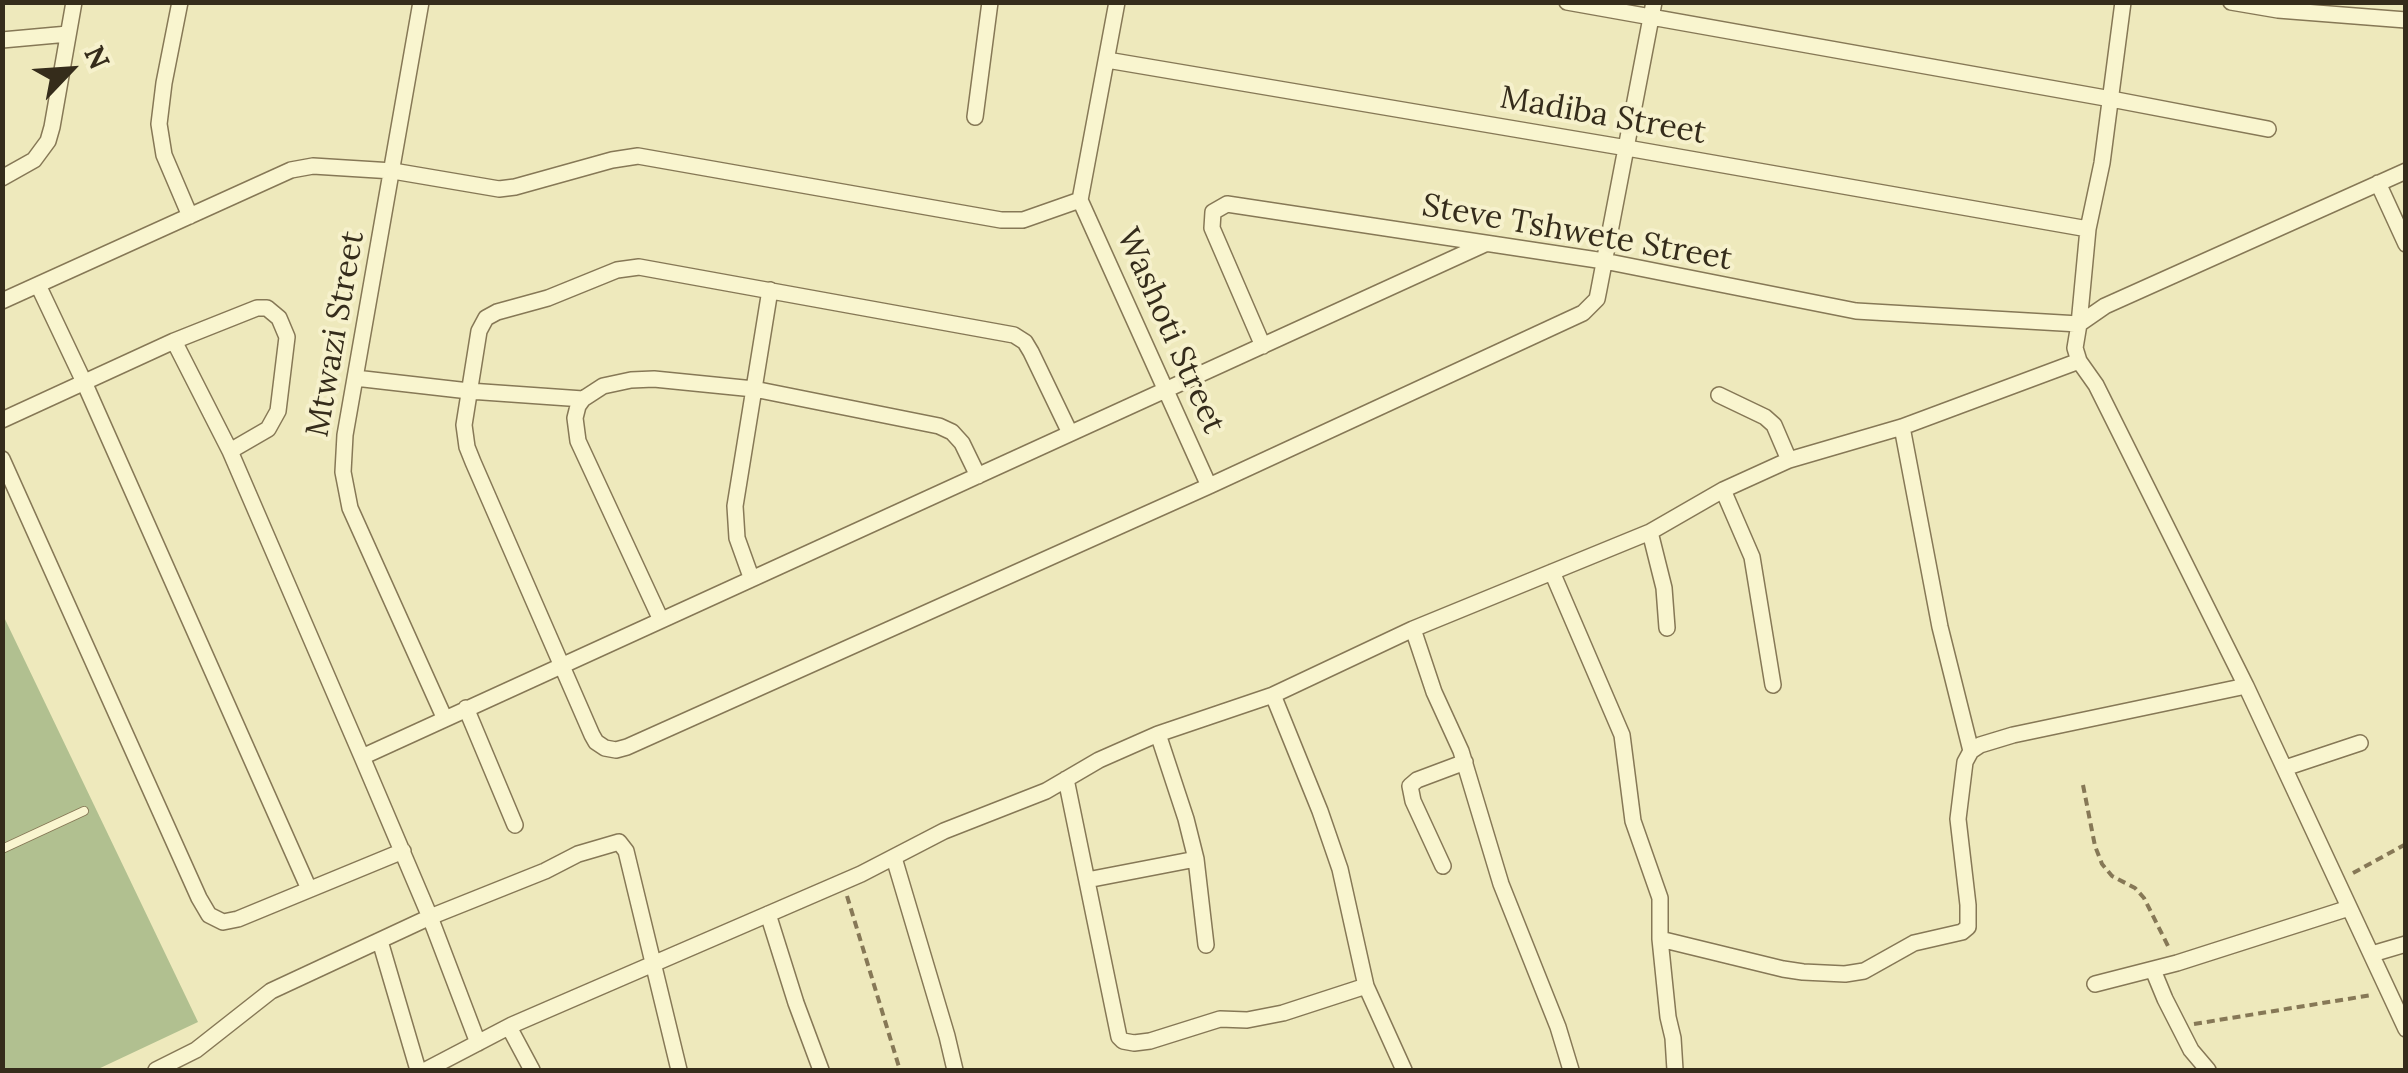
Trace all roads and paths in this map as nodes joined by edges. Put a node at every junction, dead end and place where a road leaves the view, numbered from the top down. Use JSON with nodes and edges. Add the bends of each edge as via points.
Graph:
{"nodes":[{"id":1,"x":74,"y":2,"type":"edge"},
{"id":2,"x":180,"y":2,"type":"edge"},
{"id":3,"x":421,"y":2,"type":"edge"},
{"id":4,"x":990,"y":2,"type":"edge"},
{"id":5,"x":1117,"y":2,"type":"edge"},
{"id":6,"x":1567,"y":2,"type":"edge"},
{"id":7,"x":2124,"y":2,"type":"edge"},
{"id":8,"x":2230,"y":2,"type":"edge"},
{"id":9,"x":1653,"y":10,"type":"edge"},
{"id":10,"x":2406,"y":20,"type":"edge"},
{"id":11,"x":68,"y":34,"type":"junction"},
{"id":12,"x":2,"y":40,"type":"edge"},
{"id":13,"x":1107,"y":60,"type":"junction"},
{"id":14,"x":2111,"y":98,"type":"junction"},
{"id":15,"x":975,"y":117,"type":"dead end"},
{"id":16,"x":2268,"y":129,"type":"dead end"},
{"id":17,"x":1627,"y":148,"type":"junction"},
{"id":18,"x":393,"y":171,"type":"junction"},
{"id":19,"x":2406,"y":171,"type":"edge"},
{"id":20,"x":2,"y":178,"type":"edge"},
{"id":21,"x":2378,"y":184,"type":"junction"},
{"id":22,"x":1080,"y":200,"type":"junction"},
{"id":23,"x":190,"y":216,"type":"junction"},
{"id":24,"x":2088,"y":229,"type":"junction"},
{"id":25,"x":1485,"y":244,"type":"junction"},
{"id":26,"x":2406,"y":244,"type":"edge"},
{"id":27,"x":1604,"y":261,"type":"junction"},
{"id":28,"x":38,"y":285,"type":"junction"},
{"id":29,"x":770,"y":290,"type":"junction"},
{"id":30,"x":2,"y":302,"type":"edge"},
{"id":31,"x":2079,"y":324,"type":"junction"},
{"id":32,"x":174,"y":341,"type":"junction"},
{"id":33,"x":1263,"y":346,"type":"junction"},
{"id":34,"x":2080,"y":361,"type":"junction"},
{"id":35,"x":355,"y":378,"type":"junction"},
{"id":36,"x":84,"y":382,"type":"junction"},
{"id":37,"x":754,"y":389,"type":"junction"},
{"id":38,"x":1166,"y":390,"type":"junction"},
{"id":39,"x":469,"y":392,"type":"junction"},
{"id":40,"x":1719,"y":395,"type":"dead end"},
{"id":41,"x":583,"y":399,"type":"junction"},
{"id":42,"x":2,"y":420,"type":"edge"},
{"id":43,"x":1902,"y":427,"type":"junction"},
{"id":44,"x":1070,"y":433,"type":"junction"},
{"id":45,"x":230,"y":451,"type":"junction"},
{"id":46,"x":2,"y":459,"type":"edge"},
{"id":47,"x":1789,"y":460,"type":"junction"},
{"id":48,"x":978,"y":476,"type":"junction"},
{"id":49,"x":1209,"y":486,"type":"junction"},
{"id":50,"x":1723,"y":490,"type":"junction"},
{"id":51,"x":1650,"y":532,"type":"junction"},
{"id":52,"x":1552,"y":572,"type":"junction"},
{"id":53,"x":752,"y":577,"type":"junction"},
{"id":54,"x":660,"y":620,"type":"junction"},
{"id":55,"x":1667,"y":628,"type":"dead end"},
{"id":56,"x":1413,"y":630,"type":"junction"},
{"id":57,"x":560,"y":665,"type":"junction"},
{"id":58,"x":1773,"y":685,"type":"dead end"},
{"id":59,"x":2246,"y":686,"type":"junction"},
{"id":60,"x":1273,"y":695,"type":"junction"},
{"id":61,"x":466,"y":708,"type":"junction"},
{"id":62,"x":444,"y":718,"type":"junction"},
{"id":63,"x":1158,"y":734,"type":"junction"},
{"id":64,"x":2360,"y":743,"type":"dead end"},
{"id":65,"x":1971,"y":750,"type":"junction"},
{"id":66,"x":362,"y":757,"type":"junction"},
{"id":67,"x":1465,"y":762,"type":"junction"},
{"id":68,"x":2285,"y":768,"type":"junction"},
{"id":69,"x":1066,"y":779,"type":"junction"},
{"id":70,"x":2083,"y":784,"type":"dead end"},
{"id":71,"x":84,"y":811,"type":"dead end"},
{"id":72,"x":515,"y":825,"type":"dead end"},
{"id":73,"x":2406,"y":844,"type":"edge"},
{"id":74,"x":2,"y":849,"type":"edge"},
{"id":75,"x":402,"y":851,"type":"junction"},
{"id":76,"x":894,"y":858,"type":"junction"},
{"id":77,"x":1196,"y":859,"type":"junction"},
{"id":78,"x":1443,"y":866,"type":"dead end"},
{"id":79,"x":1087,"y":880,"type":"junction"},
{"id":80,"x":843,"y":882,"type":"junction"},
{"id":81,"x":2337,"y":882,"type":"junction"},
{"id":82,"x":309,"y":889,"type":"junction"},
{"id":83,"x":2349,"y":908,"type":"junction"},
{"id":84,"x":768,"y":914,"type":"junction"},
{"id":85,"x":430,"y":916,"type":"junction"},
{"id":86,"x":1660,"y":939,"type":"junction"},
{"id":87,"x":380,"y":942,"type":"junction"},
{"id":88,"x":2406,"y":944,"type":"edge"},
{"id":89,"x":1206,"y":945,"type":"dead end"},
{"id":90,"x":2372,"y":954,"type":"junction"},
{"id":91,"x":2177,"y":963,"type":"junction"},
{"id":92,"x":655,"y":964,"type":"junction"},
{"id":93,"x":2153,"y":970,"type":"junction"},
{"id":94,"x":2096,"y":984,"type":"dead end"},
{"id":95,"x":1366,"y":986,"type":"junction"},
{"id":96,"x":2388,"y":992,"type":"junction"},
{"id":97,"x":2175,"y":1020,"type":"junction"},
{"id":98,"x":509,"y":1027,"type":"junction"},
{"id":99,"x":2406,"y":1028,"type":"edge"},
{"id":100,"x":478,"y":1043,"type":"junction"},
{"id":101,"x":899,"y":1068,"type":"dead end"},
{"id":102,"x":156,"y":1070,"type":"edge"},
{"id":103,"x":418,"y":1070,"type":"edge"},
{"id":104,"x":426,"y":1070,"type":"edge"},
{"id":105,"x":532,"y":1070,"type":"edge"},
{"id":106,"x":680,"y":1070,"type":"edge"},
{"id":107,"x":821,"y":1070,"type":"edge"},
{"id":108,"x":955,"y":1070,"type":"edge"},
{"id":109,"x":1404,"y":1070,"type":"edge"},
{"id":110,"x":1571,"y":1070,"type":"edge"},
{"id":111,"x":1674,"y":1070,"type":"edge"},
{"id":112,"x":2208,"y":1070,"type":"edge"}],
"edges":[{"from":1,"to":11,"type":"street"},
{"from":2,"to":23,"type":"street","via":[[159,124],[164,156]]},
{"from":3,"to":18,"type":"street","name":"Mtwazi Street"},
{"from":4,"to":15,"type":"street"},
{"from":5,"to":13,"type":"street"},
{"from":6,"to":9,"type":"street"},
{"from":7,"to":14,"type":"street"},
{"from":8,"to":10,"type":"street"},
{"from":9,"to":14,"type":"street"},
{"from":9,"to":17,"type":"street"},
{"from":11,"to":12,"type":"street"},
{"from":11,"to":20,"type":"street","via":[[48,141],[34,160]]},
{"from":13,"to":17,"type":"street","name":"Madiba Street"},
{"from":13,"to":22,"type":"street"},
{"from":14,"to":16,"type":"street"},
{"from":14,"to":24,"type":"street"},
{"from":17,"to":24,"type":"street","name":"Madiba Street"},
{"from":17,"to":27,"type":"street"},
{"from":18,"to":22,"type":"street","via":[[499,189],[638,156],[1001,220],[1023,220]]},
{"from":18,"to":23,"type":"street","via":[[301,168]]},
{"from":18,"to":35,"type":"street","name":"Mtwazi Street"},
{"from":19,"to":21,"type":"street"},
{"from":21,"to":26,"type":"street"},
{"from":21,"to":31,"type":"street","via":[[2118,298]]},
{"from":22,"to":38,"type":"street","name":"Washoti Street"},
{"from":23,"to":28,"type":"street"},
{"from":24,"to":31,"type":"street"},
{"from":25,"to":27,"type":"street","name":"Steve Tshwete Street"},
{"from":25,"to":33,"type":"street"},
{"from":25,"to":33,"type":"street","name":"Steve Tshwete Street","via":[[1222,206],[1213,212],[1212,228]]},
{"from":27,"to":31,"type":"street","name":"Steve Tshwete Street","via":[[1856,311]]},
{"from":27,"to":49,"type":"street","via":[[1597,299],[1583,313]]},
{"from":28,"to":30,"type":"street"},
{"from":28,"to":36,"type":"street"},
{"from":29,"to":37,"type":"street"},
{"from":29,"to":39,"type":"street","via":[[651,268],[618,270],[486,318]]},
{"from":29,"to":44,"type":"street","via":[[1020,338]]},
{"from":31,"to":34,"type":"street"},
{"from":32,"to":36,"type":"street"},
{"from":32,"to":45,"type":"street"},
{"from":32,"to":45,"type":"street","via":[[258,308],[274,312],[284,326],[276,417],[262,434]]},
{"from":33,"to":38,"type":"street"},
{"from":34,"to":43,"type":"street"},
{"from":34,"to":59,"type":"street"},
{"from":35,"to":39,"type":"street"},
{"from":35,"to":62,"type":"street","name":"Mtwazi Street","via":[[344,435],[345,490]]},
{"from":36,"to":42,"type":"street"},
{"from":36,"to":82,"type":"street"},
{"from":37,"to":41,"type":"street","via":[[632,380]]},
{"from":37,"to":48,"type":"street","via":[[946,429]]},
{"from":37,"to":53,"type":"street","via":[[734,522]]},
{"from":38,"to":44,"type":"street"},
{"from":38,"to":49,"type":"street","name":"Washoti Street"},
{"from":39,"to":41,"type":"street"},
{"from":39,"to":57,"type":"street","via":[[467,446]]},
{"from":40,"to":47,"type":"street","via":[[1774,425]]},
{"from":41,"to":54,"type":"street","via":[[575,418],[578,440]]},
{"from":43,"to":47,"type":"street"},
{"from":43,"to":65,"type":"street"},
{"from":44,"to":48,"type":"street"},
{"from":45,"to":66,"type":"street"},
{"from":46,"to":82,"type":"street","via":[[205,910],[214,920],[232,921]]},
{"from":47,"to":50,"type":"street"},
{"from":48,"to":53,"type":"street"},
{"from":49,"to":57,"type":"street","via":[[623,749],[596,742]]},
{"from":50,"to":51,"type":"street"},
{"from":50,"to":58,"type":"street","via":[[1752,557]]},
{"from":51,"to":52,"type":"street"},
{"from":51,"to":55,"type":"street"},
{"from":52,"to":56,"type":"street"},
{"from":52,"to":86,"type":"street","via":[[1620,728],[1633,821],[1660,898]]},
{"from":53,"to":54,"type":"street"},
{"from":54,"to":57,"type":"street"},
{"from":56,"to":60,"type":"street"},
{"from":56,"to":67,"type":"street"},
{"from":57,"to":61,"type":"street"},
{"from":59,"to":65,"type":"street","via":[[2030,731]]},
{"from":59,"to":68,"type":"street"},
{"from":60,"to":63,"type":"street"},
{"from":60,"to":95,"type":"street","via":[[1336,856]]},
{"from":61,"to":62,"type":"street"},
{"from":61,"to":72,"type":"street"},
{"from":62,"to":66,"type":"street"},
{"from":63,"to":69,"type":"street"},
{"from":63,"to":77,"type":"street"},
{"from":64,"to":68,"type":"street"},
{"from":65,"to":86,"type":"street","via":[[1958,819],[1968,905],[1962,932],[1914,943],[1864,971],[1845,974],[1803,972]]},
{"from":66,"to":75,"type":"street"},
{"from":67,"to":78,"type":"street","via":[[1410,786]]},
{"from":67,"to":110,"type":"street","via":[[1501,884]]},
{"from":68,"to":81,"type":"street"},
{"from":69,"to":76,"type":"street"},
{"from":69,"to":79,"type":"street"},
{"from":70,"to":91,"type":"path","via":[[2102,864],[2144,898]]},
{"from":71,"to":74,"type":"lane"},
{"from":73,"to":81,"type":"path"},
{"from":75,"to":82,"type":"street"},
{"from":75,"to":85,"type":"street"},
{"from":76,"to":80,"type":"street"},
{"from":76,"to":108,"type":"street"},
{"from":77,"to":79,"type":"street"},
{"from":77,"to":89,"type":"street"},
{"from":79,"to":95,"type":"street","via":[[1118,1037],[1128,1043],[1220,1019],[1283,1013]]},
{"from":80,"to":84,"type":"street"},
{"from":80,"to":101,"type":"path"},
{"from":81,"to":83,"type":"street"},
{"from":83,"to":90,"type":"street"},
{"from":83,"to":91,"type":"street"},
{"from":84,"to":92,"type":"street"},
{"from":84,"to":107,"type":"street"},
{"from":85,"to":87,"type":"street"},
{"from":85,"to":92,"type":"street","via":[[620,842]]},
{"from":85,"to":100,"type":"street"},
{"from":86,"to":111,"type":"street"},
{"from":87,"to":102,"type":"street","via":[[271,991],[196,1050]]},
{"from":87,"to":103,"type":"street"},
{"from":88,"to":90,"type":"street"},
{"from":90,"to":96,"type":"street"},
{"from":91,"to":93,"type":"street"},
{"from":92,"to":98,"type":"street"},
{"from":92,"to":106,"type":"street"},
{"from":93,"to":94,"type":"street"},
{"from":93,"to":97,"type":"street"},
{"from":95,"to":109,"type":"street"},
{"from":96,"to":97,"type":"path","via":[[2208,1023]]},
{"from":96,"to":99,"type":"street"},
{"from":97,"to":112,"type":"street"},
{"from":98,"to":100,"type":"street"},
{"from":98,"to":105,"type":"street"},
{"from":100,"to":104,"type":"street"}]}
